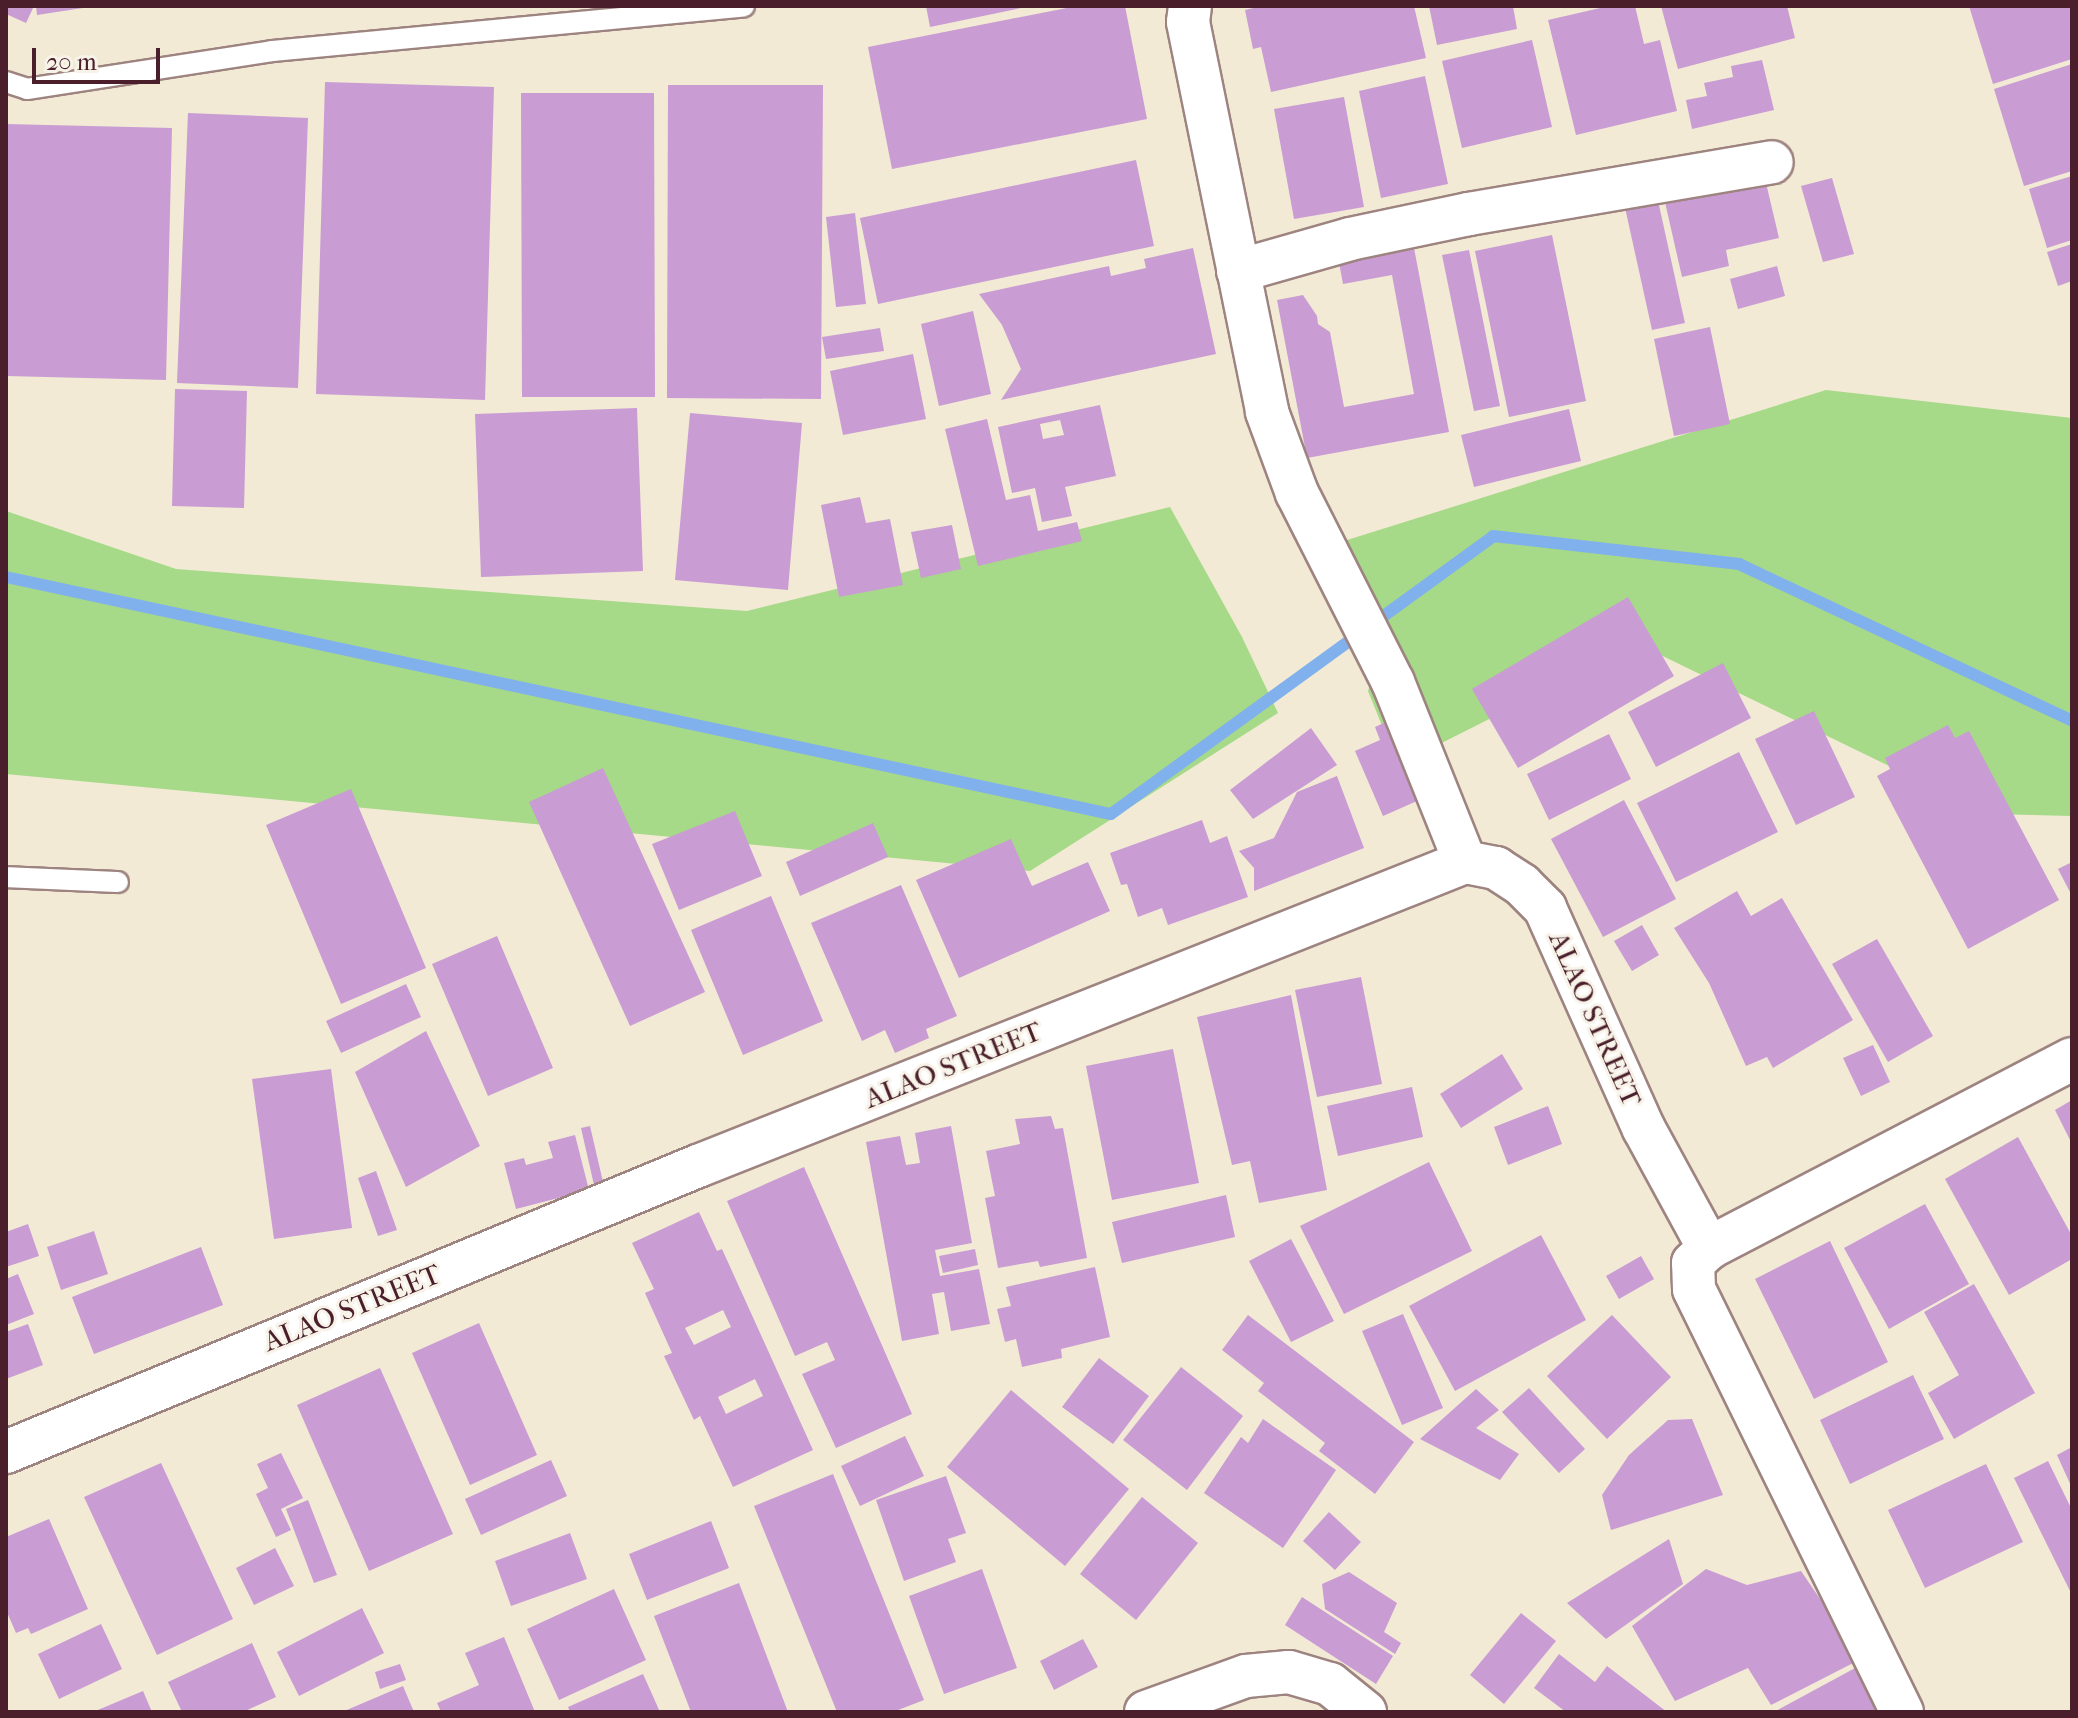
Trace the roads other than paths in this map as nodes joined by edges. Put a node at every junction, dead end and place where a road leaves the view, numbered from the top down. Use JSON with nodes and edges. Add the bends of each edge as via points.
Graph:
{"nodes":[{"id":1,"x":744,"y":6,"type":"edge"},
{"id":2,"x":1190,"y":6,"type":"edge"},
{"id":3,"x":6,"y":82,"type":"edge"},
{"id":4,"x":1772,"y":162,"type":"dead end"},
{"id":5,"x":1238,"y":271,"type":"junction"},
{"id":6,"x":1465,"y":862,"type":"junction"},
{"id":7,"x":6,"y":877,"type":"edge"},
{"id":8,"x":118,"y":882,"type":"dead end"},
{"id":9,"x":2072,"y":1059,"type":"edge"},
{"id":10,"x":1709,"y":1248,"type":"junction"},
{"id":11,"x":6,"y":1452,"type":"edge"},
{"id":12,"x":1146,"y":1712,"type":"edge"},
{"id":13,"x":1365,"y":1712,"type":"edge"},
{"id":14,"x":1902,"y":1712,"type":"edge"}],
"edges":[{"from":1,"to":3,"type":"lane","via":[[272,51],[27,89]]},
{"from":2,"to":5,"type":"street","via":[[1188,22]]},
{"from":4,"to":5,"type":"street","via":[[1469,214],[1350,239]]},
{"from":5,"to":6,"type":"street","via":[[1267,412],[1297,493],[1393,682]]},
{"from":6,"to":10,"type":"street","name":"ALAO STREET","via":[[1496,868],[1545,908],[1644,1129]]},
{"from":6,"to":11,"type":"street","name":"ALAO STREET","via":[[698,1166]]},
{"from":7,"to":8,"type":"lane"},
{"from":9,"to":10,"type":"street"},
{"from":10,"to":14,"type":"street","via":[[1693,1263],[1694,1289]]},
{"from":12,"to":13,"type":"street","via":[[1246,1676],[1289,1672],[1330,1684]]}]}
